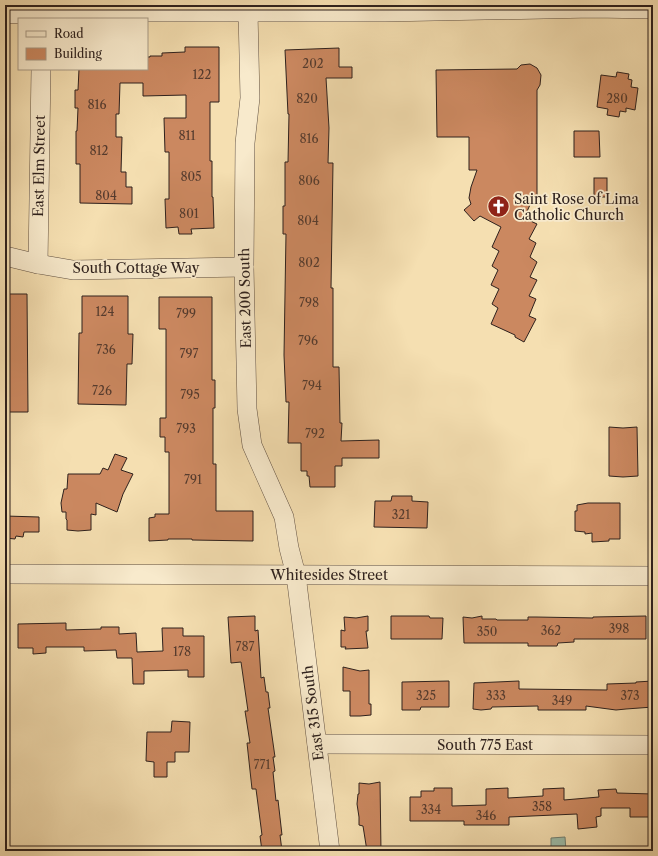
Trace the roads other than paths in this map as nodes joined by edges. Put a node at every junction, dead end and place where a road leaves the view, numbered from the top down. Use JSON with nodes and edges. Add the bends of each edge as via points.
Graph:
{"nodes":[{"id":1,"x":653,"y":9,"type":"edge"},
{"id":2,"x":43,"y":12,"type":"edge"},
{"id":3,"x":248,"y":12,"type":"junction"},
{"id":4,"x":5,"y":14,"type":"edge"},
{"id":5,"x":41,"y":70,"type":"edge"},
{"id":6,"x":5,"y":256,"type":"edge"},
{"id":7,"x":38,"y":264,"type":"junction"},
{"id":8,"x":244,"y":267,"type":"junction"},
{"id":9,"x":5,"y":574,"type":"edge"},
{"id":10,"x":296,"y":575,"type":"junction"},
{"id":11,"x":653,"y":576,"type":"edge"},
{"id":12,"x":317,"y":744,"type":"junction"},
{"id":13,"x":653,"y":745,"type":"edge"},
{"id":14,"x":330,"y":851,"type":"edge"}],
"edges":[{"from":1,"to":3,"type":"street"},
{"from":2,"to":3,"type":"street"},
{"from":2,"to":4,"type":"street"},
{"from":3,"to":8,"type":"street","name":"East 200 South","via":[[250,98],[245,143]]},
{"from":5,"to":7,"type":"street","name":"East Elm Street"},
{"from":6,"to":7,"type":"street","name":"South Cottage Way"},
{"from":7,"to":8,"type":"street","name":"South Cottage Way","via":[[73,270]]},
{"from":8,"to":10,"type":"street","name":"East 200 South","via":[[247,409],[252,445],[284,517]]},
{"from":9,"to":10,"type":"street","name":"Whitesides Street"},
{"from":10,"to":11,"type":"street","name":"Whitesides Street"},
{"from":10,"to":12,"type":"street","name":"East 315 South"},
{"from":12,"to":13,"type":"street","name":"South 775 East"},
{"from":12,"to":14,"type":"street","name":"East 315 South"}]}
